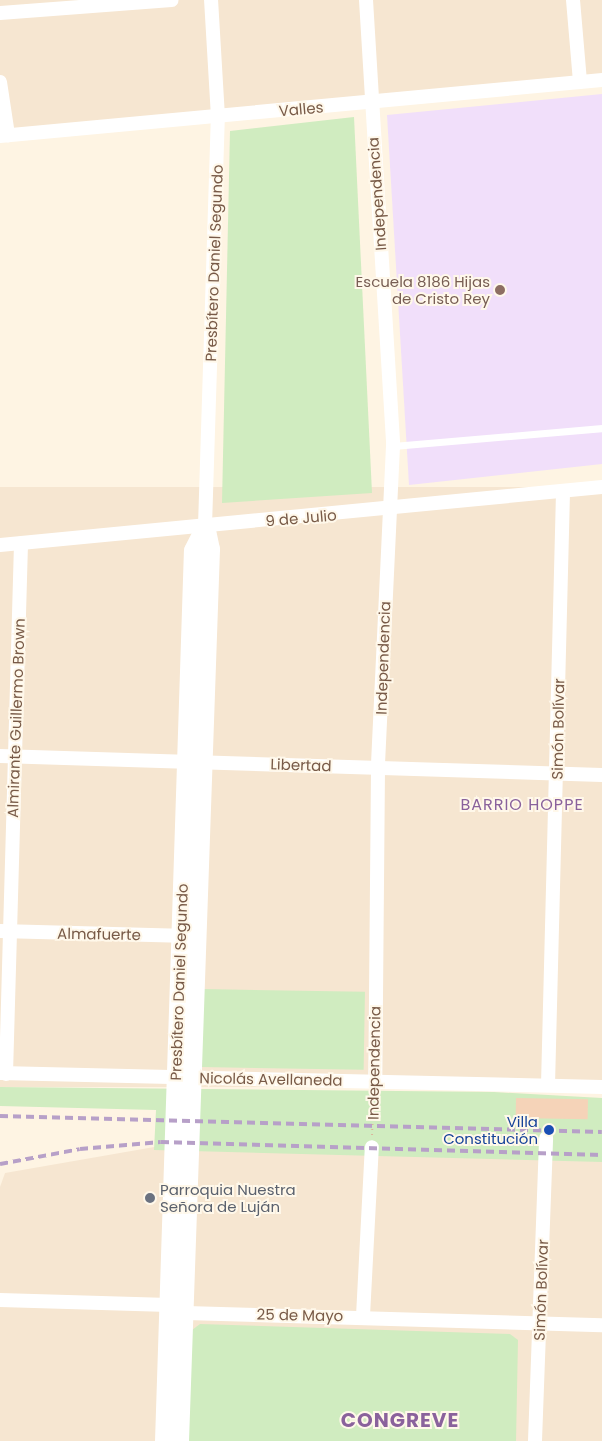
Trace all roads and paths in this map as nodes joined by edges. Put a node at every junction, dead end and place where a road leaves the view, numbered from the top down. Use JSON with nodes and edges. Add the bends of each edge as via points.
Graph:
{"nodes":[{"id":1,"x":172,"y":0,"type":"edge"},
{"id":2,"x":211,"y":0,"type":"edge"},
{"id":3,"x":366,"y":0,"type":"edge"},
{"id":4,"x":573,"y":0,"type":"edge"},
{"id":5,"x":0,"y":13,"type":"edge"},
{"id":6,"x":602,"y":80,"type":"edge"},
{"id":7,"x":0,"y":82,"type":"edge"},
{"id":8,"x":580,"y":82,"type":"junction"},
{"id":9,"x":371,"y":103,"type":"junction"},
{"id":10,"x":218,"y":116,"type":"junction"},
{"id":11,"x":4,"y":136,"type":"edge"},
{"id":12,"x":602,"y":428,"type":"edge"},
{"id":13,"x":393,"y":446,"type":"junction"},
{"id":14,"x":602,"y":487,"type":"edge"},
{"id":15,"x":563,"y":492,"type":"junction"},
{"id":16,"x":388,"y":510,"type":"junction"},
{"id":17,"x":205,"y":526,"type":"junction"},
{"id":18,"x":21,"y":543,"type":"junction"},
{"id":19,"x":0,"y":545,"type":"edge"},
{"id":20,"x":0,"y":756,"type":"edge"},
{"id":21,"x":15,"y":756,"type":"junction"},
{"id":22,"x":194,"y":762,"type":"junction"},
{"id":23,"x":378,"y":768,"type":"junction"},
{"id":24,"x":557,"y":774,"type":"junction"},
{"id":25,"x":602,"y":775,"type":"edge"},
{"id":26,"x":5,"y":932,"type":"edge"},
{"id":27,"x":189,"y":936,"type":"junction"},
{"id":28,"x":3,"y":1074,"type":"edge"},
{"id":29,"x":184,"y":1078,"type":"junction"},
{"id":30,"x":375,"y":1082,"type":"junction"},
{"id":31,"x":548,"y":1086,"type":"junction"},
{"id":32,"x":602,"y":1087,"type":"edge"},
{"id":33,"x":546,"y":1138,"type":"dead end"},
{"id":34,"x":372,"y":1147,"type":"joint"},
{"id":35,"x":0,"y":1300,"type":"edge"},
{"id":36,"x":169,"y":1305,"type":"junction"},
{"id":37,"x":186,"y":1313,"type":"junction"},
{"id":38,"x":363,"y":1316,"type":"junction"},
{"id":39,"x":540,"y":1323,"type":"junction"},
{"id":40,"x":602,"y":1325,"type":"edge"},
{"id":41,"x":164,"y":1441,"type":"edge"},
{"id":42,"x":180,"y":1441,"type":"edge"},
{"id":43,"x":535,"y":1441,"type":"edge"}],
"edges":[{"from":1,"to":5,"type":"street"},
{"from":2,"to":10,"type":"street","name":"Presbítero Daniel Segundo"},
{"from":3,"to":9,"type":"street","name":"Independencia"},
{"from":4,"to":8,"type":"street"},
{"from":6,"to":8,"type":"street","name":"Valles"},
{"from":7,"to":11,"type":"street"},
{"from":8,"to":9,"type":"street","name":"Valles"},
{"from":9,"to":10,"type":"street","name":"Valles"},
{"from":9,"to":13,"type":"street","name":"Independencia"},
{"from":10,"to":11,"type":"street","name":"Valles"},
{"from":10,"to":17,"type":"street","name":"Presbítero Daniel Segundo"},
{"from":12,"to":13,"type":"lane"},
{"from":13,"to":16,"type":"street","name":"Independencia"},
{"from":14,"to":15,"type":"street","name":"9 de Julio"},
{"from":15,"to":16,"type":"street","name":"9 de Julio"},
{"from":15,"to":24,"type":"street","name":"Simón Bolívar"},
{"from":16,"to":17,"type":"street","name":"9 de Julio"},
{"from":16,"to":23,"type":"street","name":"Independencia"},
{"from":17,"to":18,"type":"street","name":"9 de Julio"},
{"from":17,"to":22,"type":"main road","name":"Presbítero Daniel Segundo","via":[[210,549]]},
{"from":18,"to":19,"type":"street","name":"9 de Julio"},
{"from":18,"to":21,"type":"street","name":"Almirante Guillermo Brown"},
{"from":20,"to":21,"type":"street","name":"Libertad"},
{"from":21,"to":22,"type":"street","name":"Libertad"},
{"from":21,"to":26,"type":"street","name":"Almirante Guillermo Brown"},
{"from":22,"to":23,"type":"street","name":"Libertad"},
{"from":22,"to":27,"type":"main road","name":"Presbítero Daniel Segundo"},
{"from":23,"to":24,"type":"street","name":"Libertad"},
{"from":23,"to":30,"type":"street","name":"Independencia"},
{"from":24,"to":25,"type":"street","name":"Libertad"},
{"from":24,"to":31,"type":"street","name":"Simón Bolívar"},
{"from":26,"to":27,"type":"street","name":"Almafuerte"},
{"from":26,"to":28,"type":"street","name":"Almirante Guillermo Brown"},
{"from":27,"to":29,"type":"main road","name":"Presbítero Daniel Segundo"},
{"from":28,"to":29,"type":"street","name":"Nicolás Avellaneda"},
{"from":29,"to":30,"type":"street","name":"Nicolás Avellaneda"},
{"from":29,"to":36,"type":"main road","name":"Presbítero Daniel Segundo"},
{"from":29,"to":37,"type":"main road","name":"Presbítero Daniel Segundo"},
{"from":30,"to":31,"type":"street","name":"Nicolás Avellaneda"},
{"from":30,"to":34,"type":"path","name":"Independencia"},
{"from":31,"to":32,"type":"street","name":"Nicolás Avellaneda"},
{"from":33,"to":39,"type":"street","name":"Simón Bolívar"},
{"from":34,"to":38,"type":"street"},
{"from":35,"to":36,"type":"street","name":"25 de Mayo"},
{"from":36,"to":37,"type":"street","name":"25 de Mayo"},
{"from":36,"to":41,"type":"main road","name":"Presbítero Daniel Segundo"},
{"from":37,"to":38,"type":"street","name":"25 de Mayo"},
{"from":37,"to":42,"type":"main road","name":"Presbítero Daniel Segundo"},
{"from":38,"to":39,"type":"street","name":"25 de Mayo"},
{"from":39,"to":40,"type":"street","name":"25 de Mayo"},
{"from":39,"to":43,"type":"street","name":"Simón Bolívar"}]}
